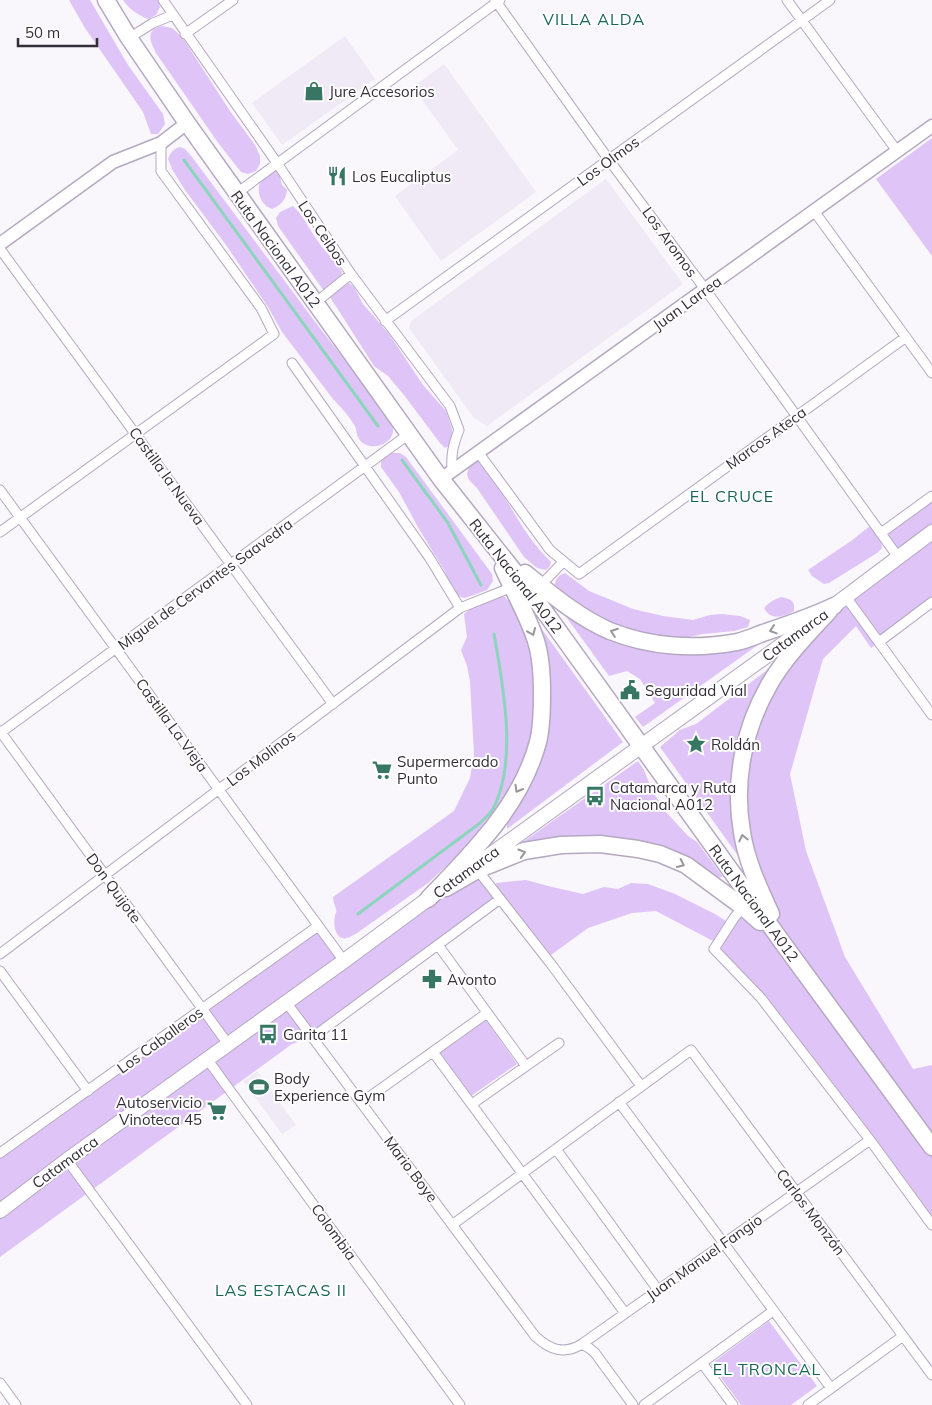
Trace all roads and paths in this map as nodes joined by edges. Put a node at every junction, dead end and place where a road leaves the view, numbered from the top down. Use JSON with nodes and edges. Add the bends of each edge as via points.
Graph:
{"nodes":[{"id":1,"x":106,"y":0,"type":"edge"},
{"id":2,"x":163,"y":0,"type":"edge"},
{"id":3,"x":233,"y":0,"type":"edge"},
{"id":4,"x":788,"y":0,"type":"edge"},
{"id":5,"x":830,"y":0,"type":"edge"},
{"id":6,"x":497,"y":1,"type":"edge"},
{"id":7,"x":172,"y":15,"type":"junction"},
{"id":8,"x":802,"y":20,"type":"junction"},
{"id":9,"x":185,"y":34,"type":"junction"},
{"id":10,"x":129,"y":38,"type":"junction"},
{"id":11,"x":187,"y":123,"type":"junction"},
{"id":12,"x":932,"y":126,"type":"edge"},
{"id":13,"x":161,"y":143,"type":"junction"},
{"id":14,"x":897,"y":151,"type":"junction"},
{"id":15,"x":610,"y":160,"type":"junction"},
{"id":16,"x":277,"y":163,"type":"junction"},
{"id":17,"x":237,"y":193,"type":"junction"},
{"id":18,"x":814,"y":211,"type":"junction"},
{"id":19,"x":0,"y":244,"type":"edge"},
{"id":20,"x":0,"y":249,"type":"edge"},
{"id":21,"x":351,"y":274,"type":"junction"},
{"id":22,"x":705,"y":289,"type":"junction"},
{"id":23,"x":315,"y":302,"type":"junction"},
{"id":24,"x":385,"y":321,"type":"junction"},
{"id":25,"x":906,"y":337,"type":"junction"},
{"id":26,"x":292,"y":363,"type":"dead end"},
{"id":27,"x":932,"y":373,"type":"edge"},
{"id":28,"x":796,"y":416,"type":"junction"},
{"id":29,"x":135,"y":434,"type":"junction"},
{"id":30,"x":409,"y":434,"type":"junction"},
{"id":31,"x":478,"y":452,"type":"junction"},
{"id":32,"x":364,"y":467,"type":"junction"},
{"id":33,"x":446,"y":475,"type":"junction"},
{"id":34,"x":0,"y":490,"type":"edge"},
{"id":35,"x":932,"y":496,"type":"edge"},
{"id":36,"x":20,"y":518,"type":"junction"},
{"id":37,"x":0,"y":532,"type":"edge"},
{"id":38,"x":932,"y":532,"type":"edge"},
{"id":39,"x":881,"y":533,"type":"junction"},
{"id":40,"x":898,"y":557,"type":"junction"},
{"id":41,"x":563,"y":562,"type":"junction"},
{"id":42,"x":231,"y":564,"type":"junction"},
{"id":43,"x":526,"y":583,"type":"junction"},
{"id":44,"x":840,"y":602,"type":"junction"},
{"id":45,"x":932,"y":602,"type":"edge"},
{"id":46,"x":460,"y":608,"type":"junction"},
{"id":47,"x":879,"y":642,"type":"junction"},
{"id":48,"x":116,"y":648,"type":"junction"},
{"id":49,"x":333,"y":704,"type":"junction"},
{"id":50,"x":932,"y":715,"type":"edge"},
{"id":51,"x":0,"y":732,"type":"edge"},
{"id":52,"x":642,"y":746,"type":"junction"},
{"id":53,"x":220,"y":790,"type":"junction"},
{"id":54,"x":475,"y":868,"type":"junction"},
{"id":55,"x":104,"y":874,"type":"junction"},
{"id":56,"x":750,"y":896,"type":"junction"},
{"id":57,"x":428,"y":899,"type":"junction"},
{"id":58,"x":500,"y":900,"type":"junction"},
{"id":59,"x":318,"y":926,"type":"junction"},
{"id":60,"x":782,"y":942,"type":"junction"},
{"id":61,"x":438,"y":945,"type":"junction"},
{"id":62,"x":0,"y":954,"type":"edge"},
{"id":63,"x":344,"y":961,"type":"junction"},
{"id":64,"x":0,"y":972,"type":"edge"},
{"id":65,"x":286,"y":1002,"type":"junction"},
{"id":66,"x":203,"y":1009,"type":"junction"},
{"id":67,"x":487,"y":1013,"type":"junction"},
{"id":68,"x":313,"y":1037,"type":"junction"},
{"id":69,"x":559,"y":1043,"type":"dead end"},
{"id":70,"x":228,"y":1044,"type":"junction"},
{"id":71,"x":433,"y":1052,"type":"junction"},
{"id":72,"x":207,"y":1059,"type":"junction"},
{"id":73,"x":526,"y":1066,"type":"junction"},
{"id":74,"x":642,"y":1086,"type":"junction"},
{"id":75,"x":88,"y":1091,"type":"junction"},
{"id":76,"x":619,"y":1102,"type":"junction"},
{"id":77,"x":361,"y":1103,"type":"junction"},
{"id":78,"x":472,"y":1104,"type":"junction"},
{"id":79,"x":870,"y":1140,"type":"junction"},
{"id":80,"x":932,"y":1147,"type":"edge"},
{"id":81,"x":556,"y":1149,"type":"junction"},
{"id":82,"x":0,"y":1153,"type":"edge"},
{"id":83,"x":66,"y":1160,"type":"junction"},
{"id":84,"x":522,"y":1173,"type":"junction"},
{"id":85,"x":796,"y":1192,"type":"junction"},
{"id":86,"x":0,"y":1210,"type":"edge"},
{"id":87,"x":928,"y":1211,"type":"edge"},
{"id":88,"x":932,"y":1224,"type":"edge"},
{"id":89,"x":452,"y":1225,"type":"junction"},
{"id":90,"x":723,"y":1243,"type":"junction"},
{"id":91,"x":658,"y":1290,"type":"junction"},
{"id":92,"x":773,"y":1310,"type":"junction"},
{"id":93,"x":625,"y":1313,"type":"junction"},
{"id":94,"x":535,"y":1336,"type":"joint"},
{"id":95,"x":903,"y":1336,"type":"junction"},
{"id":96,"x":582,"y":1344,"type":"junction"},
{"id":97,"x":702,"y":1362,"type":"junction"},
{"id":98,"x":932,"y":1375,"type":"edge"},
{"id":99,"x":0,"y":1383,"type":"edge"},
{"id":100,"x":830,"y":1388,"type":"junction"},
{"id":101,"x":16,"y":1405,"type":"edge"},
{"id":102,"x":247,"y":1405,"type":"edge"},
{"id":103,"x":460,"y":1405,"type":"edge"},
{"id":104,"x":634,"y":1405,"type":"edge"},
{"id":105,"x":644,"y":1405,"type":"edge"},
{"id":106,"x":733,"y":1405,"type":"edge"},
{"id":107,"x":808,"y":1405,"type":"edge"}],
"edges":[{"from":1,"to":10,"type":"highway","name":"Ruta Nacional A012"},
{"from":2,"to":7,"type":"street","name":"Los Ceibos"},
{"from":3,"to":9,"type":"street"},
{"from":4,"to":8,"type":"street"},
{"from":5,"to":8,"type":"street","name":"Los Olmos"},
{"from":6,"to":15,"type":"street","name":"Los Aromos"},
{"from":6,"to":16,"type":"street"},
{"from":7,"to":9,"type":"street","name":"Los Ceibos"},
{"from":7,"to":10,"type":"street"},
{"from":8,"to":14,"type":"street"},
{"from":8,"to":15,"type":"street","name":"Los Olmos"},
{"from":9,"to":16,"type":"street","name":"Los Ceibos"},
{"from":10,"to":11,"type":"highway","name":"Ruta Nacional A012"},
{"from":11,"to":13,"type":"street"},
{"from":11,"to":17,"type":"highway","name":"Ruta Nacional A012"},
{"from":12,"to":14,"type":"street","name":"Juan Larrea"},
{"from":13,"to":19,"type":"street","via":[[112,162]]},
{"from":13,"to":29,"type":"street","via":[[162,171],[261,308],[274,334]]},
{"from":14,"to":18,"type":"street","name":"Juan Larrea"},
{"from":15,"to":22,"type":"street","name":"Los Aromos"},
{"from":15,"to":24,"type":"street","name":"Los Olmos"},
{"from":16,"to":17,"type":"street"},
{"from":16,"to":21,"type":"street","name":"Los Ceibos"},
{"from":17,"to":23,"type":"highway","name":"Ruta Nacional A012"},
{"from":18,"to":22,"type":"street","name":"Juan Larrea"},
{"from":18,"to":25,"type":"street"},
{"from":20,"to":29,"type":"street","name":"Castilla la Nueva"},
{"from":21,"to":23,"type":"street"},
{"from":21,"to":24,"type":"street","name":"Los Ceibos"},
{"from":22,"to":28,"type":"street","name":"Los Aromos"},
{"from":22,"to":31,"type":"street","name":"Juan Larrea"},
{"from":23,"to":30,"type":"highway","name":"Ruta Nacional A012"},
{"from":24,"to":33,"type":"street","name":"Los Ceibos","via":[[450,406],[459,430]]},
{"from":25,"to":27,"type":"street"},
{"from":25,"to":28,"type":"street","name":"Marcos Ateca"},
{"from":26,"to":32,"type":"street"},
{"from":28,"to":39,"type":"street","name":"Los Aromos"},
{"from":28,"to":41,"type":"street","name":"Marcos Ateca","via":[[578,574]]},
{"from":29,"to":36,"type":"street"},
{"from":29,"to":42,"type":"street","name":"Castilla la Nueva"},
{"from":30,"to":32,"type":"street","name":"Miguel de Cervantes Saavedra"},
{"from":30,"to":33,"type":"highway","name":"Ruta Nacional A012"},
{"from":31,"to":33,"type":"street","name":"Juan Larrea"},
{"from":31,"to":41,"type":"street","via":[[550,550]]},
{"from":32,"to":42,"type":"street","name":"Miguel de Cervantes Saavedra"},
{"from":32,"to":46,"type":"street","via":[[429,557]]},
{"from":33,"to":43,"type":"highway","name":"Ruta Nacional A012","via":[[494,548]]},
{"from":34,"to":36,"type":"street","name":"Castilla La Vieja"},
{"from":35,"to":39,"type":"street"},
{"from":36,"to":37,"type":"street"},
{"from":36,"to":48,"type":"street","name":"Castilla La Vieja"},
{"from":38,"to":40,"type":"main road","name":"Catamarca"},
{"from":39,"to":40,"type":"street","name":"Los Aromos"},
{"from":40,"to":44,"type":"main road","name":"Catamarca"},
{"from":41,"to":43,"type":"street"},
{"from":42,"to":48,"type":"street","name":"Miguel de Cervantes Saavedra"},
{"from":42,"to":49,"type":"street","name":"Castilla la Nueva"},
{"from":44,"to":43,"type":"highway","one_way":true,"via":[[800,621],[738,642],[673,646],[641,641],[609,630]]},
{"from":43,"to":46,"type":"street","name":"Los Molinos"},
{"from":43,"to":52,"type":"highway","name":"Ruta Nacional A012"},
{"from":43,"to":57,"type":"highway","one_way":true,"via":[[542,674],[538,742],[525,776],[505,812],[478,847]]},
{"from":44,"to":47,"type":"street"},
{"from":44,"to":52,"type":"main road","name":"Catamarca"},
{"from":56,"to":44,"type":"highway","one_way":true,"via":[[748,857],[739,808],[746,740],[770,684],[790,655]]},
{"from":45,"to":47,"type":"street"},
{"from":46,"to":49,"type":"street","name":"Los Molinos"},
{"from":47,"to":50,"type":"street"},
{"from":48,"to":51,"type":"street","name":"Miguel de Cervantes Saavedra"},
{"from":48,"to":53,"type":"street","name":"Castilla La Vieja"},
{"from":49,"to":53,"type":"street","name":"Los Molinos"},
{"from":51,"to":55,"type":"street","name":"Don Quijote"},
{"from":52,"to":54,"type":"main road","name":"Catamarca"},
{"from":52,"to":56,"type":"highway","name":"Ruta Nacional A012"},
{"from":53,"to":55,"type":"street","name":"Los Molinos"},
{"from":53,"to":59,"type":"street","name":"Castilla La Vieja"},
{"from":54,"to":56,"type":"highway","one_way":true,"via":[[524,851],[561,845],[600,844],[660,854]]},
{"from":54,"to":57,"type":"highway"},
{"from":54,"to":58,"type":"street"},
{"from":55,"to":62,"type":"street","name":"Los Molinos"},
{"from":55,"to":66,"type":"street","name":"Don Quijote"},
{"from":56,"to":60,"type":"highway"},
{"from":56,"to":60,"type":"highway"},
{"from":56,"to":79,"type":"street","via":[[714,949],[761,998]]},
{"from":57,"to":63,"type":"main road","name":"Catamarca"},
{"from":58,"to":61,"type":"street"},
{"from":58,"to":74,"type":"street"},
{"from":59,"to":63,"type":"street","name":"Castilla La Vieja"},
{"from":59,"to":66,"type":"street","name":"Los Caballeros"},
{"from":60,"to":80,"type":"highway","name":"Ruta Nacional A012"},
{"from":61,"to":67,"type":"street"},
{"from":61,"to":68,"type":"street"},
{"from":63,"to":65,"type":"main road","name":"Catamarca"},
{"from":64,"to":75,"type":"street"},
{"from":65,"to":68,"type":"street","name":"Mario Boye"},
{"from":65,"to":70,"type":"main road","name":"Catamarca"},
{"from":66,"to":70,"type":"street","name":"Don Quijote"},
{"from":66,"to":75,"type":"street","name":"Los Caballeros"},
{"from":67,"to":71,"type":"street"},
{"from":67,"to":73,"type":"street"},
{"from":68,"to":77,"type":"street","name":"Mario Boye"},
{"from":69,"to":73,"type":"street"},
{"from":70,"to":72,"type":"main road","name":"Catamarca"},
{"from":71,"to":77,"type":"street"},
{"from":71,"to":78,"type":"street"},
{"from":72,"to":83,"type":"main road","name":"Catamarca"},
{"from":72,"to":103,"type":"street","name":"Colombia"},
{"from":73,"to":78,"type":"street"},
{"from":74,"to":76,"type":"street"},
{"from":74,"to":85,"type":"street","name":"Carlos Monzón","via":[[691,1050]]},
{"from":75,"to":82,"type":"street","name":"Los Caballeros"},
{"from":76,"to":81,"type":"street"},
{"from":76,"to":90,"type":"street"},
{"from":77,"to":89,"type":"street","name":"Mario Boye"},
{"from":78,"to":84,"type":"street"},
{"from":79,"to":85,"type":"street","name":"Juan Manuel Fangio"},
{"from":79,"to":87,"type":"street"},
{"from":81,"to":84,"type":"street"},
{"from":81,"to":91,"type":"street"},
{"from":83,"to":86,"type":"main road","name":"Catamarca"},
{"from":83,"to":102,"type":"street"},
{"from":84,"to":89,"type":"street"},
{"from":84,"to":93,"type":"street"},
{"from":85,"to":90,"type":"street","name":"Juan Manuel Fangio"},
{"from":85,"to":95,"type":"street","name":"Carlos Monzón"},
{"from":87,"to":88,"type":"street"},
{"from":89,"to":94,"type":"street","name":"Mario Boye"},
{"from":90,"to":91,"type":"street","name":"Juan Manuel Fangio"},
{"from":90,"to":92,"type":"street"},
{"from":91,"to":93,"type":"street","name":"Juan Manuel Fangio"},
{"from":92,"to":97,"type":"street"},
{"from":92,"to":100,"type":"street"},
{"from":93,"to":96,"type":"street","name":"Juan Manuel Fangio"},
{"from":94,"to":96,"type":"street","name":"Juan Manuel Fangio","via":[[552,1348],[563,1350]]},
{"from":95,"to":98,"type":"street","name":"Carlos Monzón"},
{"from":95,"to":100,"type":"street"},
{"from":96,"to":104,"type":"street","via":[[594,1353]]},
{"from":97,"to":105,"type":"street"},
{"from":97,"to":106,"type":"street"},
{"from":99,"to":101,"type":"street"},
{"from":100,"to":107,"type":"street"}]}
